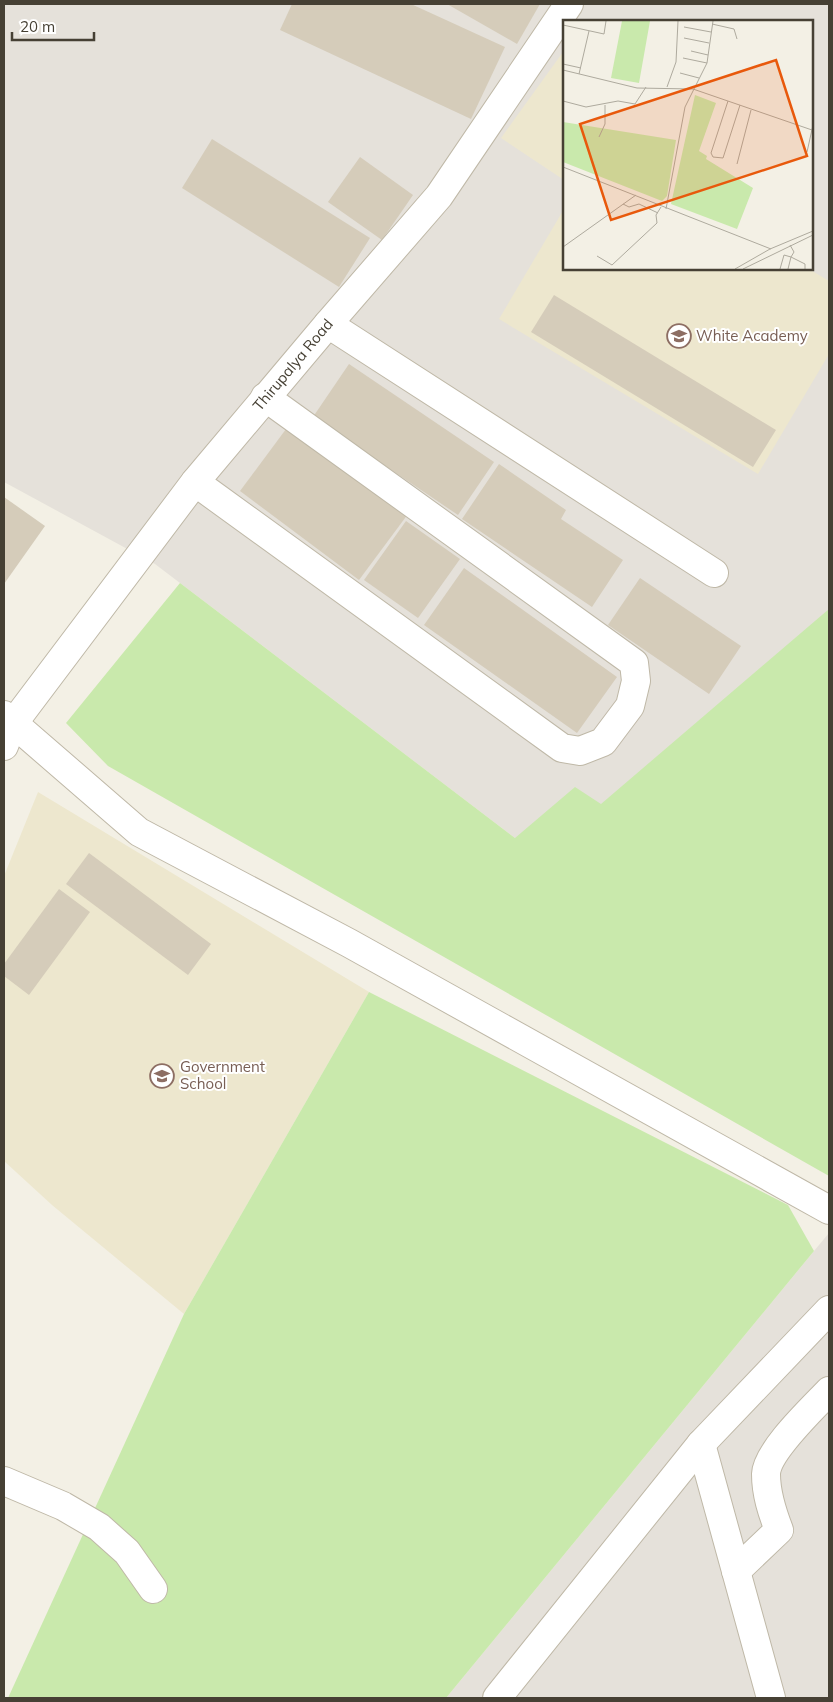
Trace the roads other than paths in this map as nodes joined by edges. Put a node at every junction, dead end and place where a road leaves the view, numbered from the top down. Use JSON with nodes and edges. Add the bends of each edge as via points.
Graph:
{"nodes":[{"id":1,"x":569,"y":4,"type":"edge"},
{"id":2,"x":328,"y":324,"type":"junction"},
{"id":3,"x":266,"y":397,"type":"junction"},
{"id":4,"x":195,"y":482,"type":"junction"},
{"id":5,"x":714,"y":574,"type":"dead end"},
{"id":6,"x":7,"y":729,"type":"edge"},
{"id":7,"x":829,"y":1210,"type":"edge"},
{"id":8,"x":829,"y":1310,"type":"edge"},
{"id":9,"x":829,"y":1391,"type":"edge"},
{"id":10,"x":701,"y":1444,"type":"junction"},
{"id":11,"x":4,"y":1481,"type":"edge"},
{"id":12,"x":736,"y":1571,"type":"junction"},
{"id":13,"x":153,"y":1588,"type":"dead end"},
{"id":14,"x":497,"y":1698,"type":"edge"},
{"id":15,"x":771,"y":1698,"type":"edge"}],
"edges":[{"from":1,"to":2,"type":"street","name":"Thirupalya Road","via":[[439,196]]},
{"from":2,"to":3,"type":"street","name":"Thirupalya Road"},
{"from":2,"to":5,"type":"street"},
{"from":3,"to":4,"type":"street","name":"Thirupalya Road"},
{"from":3,"to":4,"type":"street","via":[[634,663],[636,681],[630,706],[603,742],[580,751],[562,748]]},
{"from":4,"to":6,"type":"street","name":"Thirupalya Road"},
{"from":6,"to":7,"type":"street","via":[[139,832],[349,943]]},
{"from":8,"to":10,"type":"street"},
{"from":9,"to":12,"type":"street","via":[[779,1445],[766,1471],[768,1500],[779,1530]]},
{"from":10,"to":12,"type":"street"},
{"from":10,"to":14,"type":"street"},
{"from":11,"to":13,"type":"street","via":[[63,1506],[99,1527],[127,1552]]},
{"from":12,"to":15,"type":"street"}]}
